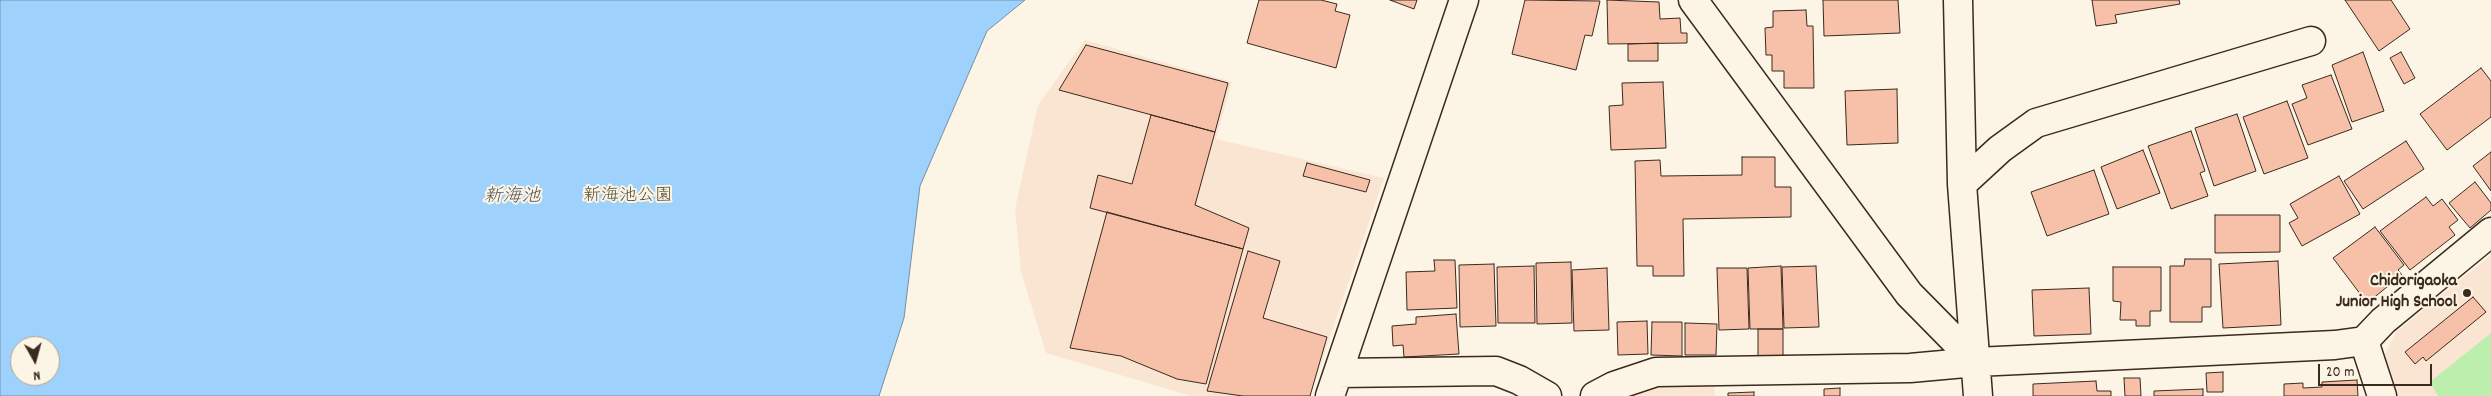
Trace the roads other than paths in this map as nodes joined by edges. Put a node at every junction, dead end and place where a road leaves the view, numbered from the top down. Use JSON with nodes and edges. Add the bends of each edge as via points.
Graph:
{"nodes":[{"id":1,"x":1464,"y":0,"type":"edge"},
{"id":2,"x":1693,"y":0,"type":"edge"},
{"id":3,"x":1958,"y":0,"type":"edge"},
{"id":4,"x":2311,"y":41,"type":"dead end"},
{"id":5,"x":1962,"y":184,"type":"junction"},
{"id":6,"x":2491,"y":232,"type":"edge"},
{"id":7,"x":2364,"y":341,"type":"junction"},
{"id":8,"x":1976,"y":362,"type":"junction"},
{"id":9,"x":1334,"y":384,"type":"edge"},
{"id":10,"x":1547,"y":396,"type":"edge"},
{"id":11,"x":1594,"y":396,"type":"edge"},
{"id":12,"x":1978,"y":396,"type":"edge"},
{"id":13,"x":2382,"y":396,"type":"edge"}],
"edges":[{"from":1,"to":9,"type":"street"},
{"from":2,"to":8,"type":"street","via":[[1909,294]]},
{"from":3,"to":5,"type":"street"},
{"from":4,"to":5,"type":"street","via":[[2036,123],[2000,149]]},
{"from":5,"to":8,"type":"street"},
{"from":6,"to":7,"type":"street","via":[[2382,320]]},
{"from":7,"to":8,"type":"street"},
{"from":7,"to":13,"type":"street"},
{"from":8,"to":11,"type":"street","via":[[1910,368],[1656,372]]},
{"from":8,"to":12,"type":"street"},
{"from":9,"to":10,"type":"street","via":[[1496,371]]}]}
